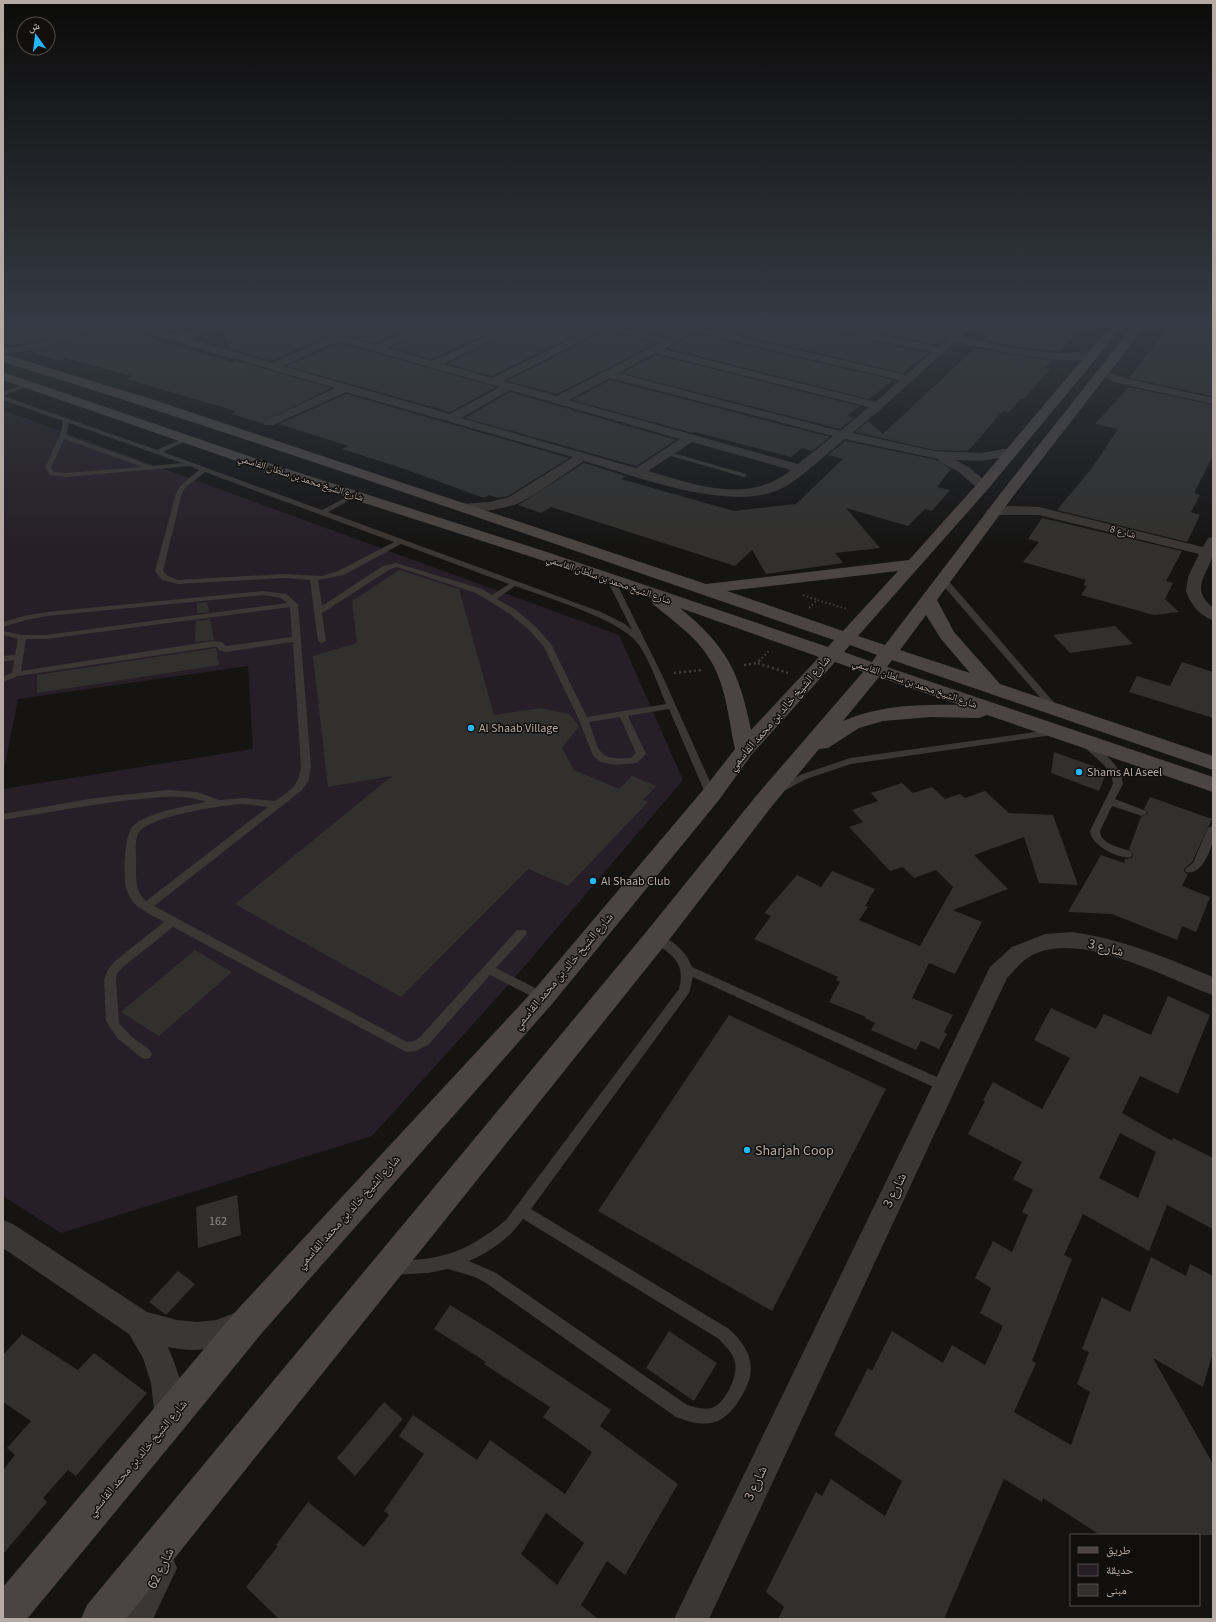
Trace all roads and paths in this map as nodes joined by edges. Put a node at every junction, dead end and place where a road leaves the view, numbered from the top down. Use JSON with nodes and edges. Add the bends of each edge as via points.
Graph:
{"nodes":[{"id":1,"x":61,"y":397,"type":"edge"},
{"id":2,"x":129,"y":397,"type":"edge"},
{"id":3,"x":327,"y":397,"type":"edge"},
{"id":4,"x":376,"y":397,"type":"edge"},
{"id":5,"x":491,"y":397,"type":"edge"},
{"id":6,"x":548,"y":397,"type":"edge"},
{"id":7,"x":566,"y":397,"type":"edge"},
{"id":8,"x":696,"y":397,"type":"edge"},
{"id":9,"x":841,"y":397,"type":"edge"},
{"id":10,"x":888,"y":397,"type":"edge"},
{"id":11,"x":1057,"y":397,"type":"edge"},
{"id":12,"x":1083,"y":397,"type":"edge"},
{"id":13,"x":1193,"y":397,"type":"edge"},
{"id":14,"x":3,"y":398,"type":"edge"},
{"id":15,"x":560,"y":400,"type":"junction"},
{"id":16,"x":1213,"y":401,"type":"edge"},
{"id":17,"x":878,"y":406,"type":"junction"},
{"id":18,"x":452,"y":418,"type":"junction"},
{"id":19,"x":66,"y":421,"type":"junction"},
{"id":20,"x":269,"y":424,"type":"dead end"},
{"id":21,"x":843,"y":435,"type":"junction"},
{"id":22,"x":62,"y":436,"type":"junction"},
{"id":23,"x":691,"y":437,"type":"junction"},
{"id":24,"x":186,"y":439,"type":"junction"},
{"id":25,"x":156,"y":452,"type":"junction"},
{"id":26,"x":1011,"y":452,"type":"junction"},
{"id":27,"x":666,"y":453,"type":"junction"},
{"id":28,"x":934,"y":455,"type":"junction"},
{"id":29,"x":583,"y":456,"type":"junction"},
{"id":30,"x":192,"y":465,"type":"junction"},
{"id":31,"x":153,"y":468,"type":"junction"},
{"id":32,"x":204,"y":469,"type":"junction"},
{"id":33,"x":801,"y":469,"type":"junction"},
{"id":34,"x":638,"y":472,"type":"junction"},
{"id":35,"x":744,"y":475,"type":"dead end"},
{"id":36,"x":983,"y":486,"type":"junction"},
{"id":37,"x":1008,"y":492,"type":"junction"},
{"id":38,"x":355,"y":494,"type":"junction"},
{"id":39,"x":514,"y":500,"type":"junction"},
{"id":40,"x":463,"y":507,"type":"junction"},
{"id":41,"x":1039,"y":511,"type":"junction"},
{"id":42,"x":993,"y":512,"type":"junction"},
{"id":43,"x":322,"y":513,"type":"junction"},
{"id":44,"x":510,"y":523,"type":"junction"},
{"id":45,"x":401,"y":542,"type":"junction"},
{"id":46,"x":1210,"y":546,"type":"edge"},
{"id":47,"x":914,"y":564,"type":"junction"},
{"id":48,"x":314,"y":578,"type":"junction"},
{"id":49,"x":611,"y":580,"type":"junction"},
{"id":50,"x":943,"y":580,"type":"junction"},
{"id":51,"x":516,"y":583,"type":"junction"},
{"id":52,"x":706,"y":589,"type":"junction"},
{"id":53,"x":651,"y":594,"type":"junction"},
{"id":54,"x":493,"y":598,"type":"junction"},
{"id":55,"x":928,"y":600,"type":"junction"},
{"id":56,"x":294,"y":604,"type":"junction"},
{"id":57,"x":318,"y":612,"type":"junction"},
{"id":58,"x":1213,"y":615,"type":"edge"},
{"id":59,"x":3,"y":625,"type":"edge"},
{"id":60,"x":3,"y":634,"type":"edge"},
{"id":61,"x":22,"y":637,"type":"junction"},
{"id":62,"x":296,"y":639,"type":"junction"},
{"id":63,"x":322,"y":642,"type":"dead end"},
{"id":64,"x":641,"y":642,"type":"junction"},
{"id":65,"x":839,"y":645,"type":"junction"},
{"id":66,"x":18,"y":657,"type":"junction"},
{"id":67,"x":3,"y":659,"type":"edge"},
{"id":68,"x":883,"y":660,"type":"junction"},
{"id":69,"x":16,"y":674,"type":"junction"},
{"id":70,"x":3,"y":679,"type":"edge"},
{"id":71,"x":993,"y":687,"type":"junction"},
{"id":72,"x":672,"y":706,"type":"junction"},
{"id":73,"x":1054,"y":708,"type":"junction"},
{"id":74,"x":623,"y":714,"type":"junction"},
{"id":75,"x":1004,"y":714,"type":"junction"},
{"id":76,"x":584,"y":720,"type":"junction"},
{"id":77,"x":1061,"y":732,"type":"junction"},
{"id":78,"x":1082,"y":740,"type":"junction"},
{"id":79,"x":744,"y":749,"type":"junction"},
{"id":80,"x":803,"y":754,"type":"junction"},
{"id":81,"x":1213,"y":763,"type":"edge"},
{"id":82,"x":1213,"y":784,"type":"edge"},
{"id":83,"x":711,"y":795,"type":"junction"},
{"id":84,"x":764,"y":801,"type":"junction"},
{"id":85,"x":1110,"y":801,"type":"junction"},
{"id":86,"x":219,"y":804,"type":"junction"},
{"id":87,"x":277,"y":805,"type":"junction"},
{"id":88,"x":1142,"y":813,"type":"dead end"},
{"id":89,"x":3,"y":817,"type":"edge"},
{"id":90,"x":1208,"y":833,"type":"edge"},
{"id":91,"x":1127,"y":854,"type":"dead end"},
{"id":92,"x":1190,"y":869,"type":"dead end"},
{"id":93,"x":146,"y":907,"type":"junction"},
{"id":94,"x":173,"y":921,"type":"junction"},
{"id":95,"x":520,"y":932,"type":"dead end"},
{"id":96,"x":656,"y":938,"type":"junction"},
{"id":97,"x":488,"y":969,"type":"junction"},
{"id":98,"x":688,"y":970,"type":"junction"},
{"id":99,"x":1213,"y":986,"type":"edge"},
{"id":100,"x":543,"y":997,"type":"junction"},
{"id":101,"x":146,"y":1054,"type":"dead end"},
{"id":102,"x":944,"y":1086,"type":"junction"},
{"id":103,"x":522,"y":1211,"type":"junction"},
{"id":104,"x":3,"y":1233,"type":"edge"},
{"id":105,"x":449,"y":1262,"type":"junction"},
{"id":106,"x":388,"y":1268,"type":"junction"},
{"id":107,"x":248,"y":1322,"type":"junction"},
{"id":108,"x":139,"y":1324,"type":"junction"},
{"id":109,"x":170,"y":1419,"type":"junction"},
{"id":110,"x":184,"y":1517,"type":"junction"},
{"id":111,"x":3,"y":1618,"type":"edge"},
{"id":112,"x":101,"y":1619,"type":"edge"},
{"id":113,"x":135,"y":1619,"type":"edge"},
{"id":114,"x":691,"y":1619,"type":"edge"}],
"edges":[{"from":1,"to":24,"type":"main road","name":"شارع الشيخ محمد بن سلطان القاسمي"},
{"from":2,"to":40,"type":"main road","name":"شارع الشيخ محمد بن سلطان القاسمي"},
{"from":3,"to":20,"type":"street"},
{"from":4,"to":18,"type":"street"},
{"from":5,"to":18,"type":"street"},
{"from":6,"to":15,"type":"street"},
{"from":7,"to":15,"type":"street"},
{"from":8,"to":21,"type":"street"},
{"from":9,"to":17,"type":"street"},
{"from":10,"to":17,"type":"street"},
{"from":11,"to":26,"type":"main road","name":"شارع الشيخ خالد بن محمد القاسمي"},
{"from":12,"to":37,"type":"main road"},
{"from":13,"to":16,"type":"street"},
{"from":14,"to":19,"type":"lane"},
{"from":15,"to":23,"type":"street"},
{"from":17,"to":21,"type":"street"},
{"from":18,"to":29,"type":"street"},
{"from":19,"to":22,"type":"lane"},
{"from":19,"to":25,"type":"lane"},
{"from":21,"to":28,"type":"street"},
{"from":21,"to":33,"type":"street"},
{"from":22,"to":31,"type":"lane"},
{"from":22,"to":31,"type":"lane","via":[[48,468],[52,474]]},
{"from":23,"to":27,"type":"street"},
{"from":23,"to":33,"type":"street"},
{"from":24,"to":25,"type":"lane"},
{"from":24,"to":38,"type":"main road","name":"شارع الشيخ محمد بن سلطان القاسمي"},
{"from":25,"to":30,"type":"lane"},
{"from":26,"to":28,"type":"street","via":[[981,457]]},
{"from":26,"to":36,"type":"main road","name":"شارع الشيخ خالد بن محمد القاسمي"},
{"from":27,"to":34,"type":"street"},
{"from":27,"to":35,"type":"lane"},
{"from":28,"to":36,"type":"street","via":[[963,469]]},
{"from":29,"to":34,"type":"street"},
{"from":29,"to":39,"type":"street"},
{"from":30,"to":31,"type":"lane"},
{"from":30,"to":32,"type":"lane"},
{"from":32,"to":43,"type":"lane"},
{"from":32,"to":48,"type":"lane","via":[[181,490],[160,566],[161,575],[171,580],[187,582],[283,576]]},
{"from":33,"to":34,"type":"street","via":[[775,487],[742,493],[704,491]]},
{"from":36,"to":47,"type":"main road","name":"شارع الشيخ خالد بن محمد القاسمي"},
{"from":37,"to":41,"type":"street","name":"شارع 8"},
{"from":37,"to":42,"type":"main road"},
{"from":38,"to":43,"type":"lane"},
{"from":38,"to":49,"type":"main road","name":"شارع الشيخ محمد بن سلطان القاسمي"},
{"from":39,"to":40,"type":"street","via":[[490,506]]},
{"from":39,"to":44,"type":"street","via":[[507,511]]},
{"from":40,"to":44,"type":"main road","name":"شارع الشيخ محمد بن سلطان القاسمي"},
{"from":41,"to":42,"type":"street","name":"شارع 8"},
{"from":41,"to":46,"type":"street","name":"شارع 8"},
{"from":42,"to":50,"type":"main road"},
{"from":43,"to":45,"type":"lane"},
{"from":44,"to":52,"type":"main road","name":"شارع الشيخ محمد بن سلطان القاسمي"},
{"from":45,"to":48,"type":"lane","via":[[335,575]]},
{"from":45,"to":51,"type":"lane"},
{"from":46,"to":58,"type":"street","via":[[1193,589],[1194,596]]},
{"from":47,"to":52,"type":"main road"},
{"from":47,"to":65,"type":"main road","name":"شارع الشيخ خالد بن محمد القاسمي"},
{"from":48,"to":57,"type":"lane"},
{"from":49,"to":53,"type":"main road","name":"شارع الشيخ محمد بن سلطان القاسمي"},
{"from":49,"to":64,"type":"lane"},
{"from":50,"to":55,"type":"main road"},
{"from":50,"to":73,"type":"lane"},
{"from":51,"to":54,"type":"lane"},
{"from":51,"to":64,"type":"lane","via":[[598,614],[622,626]]},
{"from":52,"to":65,"type":"main road","name":"شارع الشيخ محمد بن سلطان القاسمي"},
{"from":53,"to":65,"type":"main road","name":"شارع الشيخ محمد بن سلطان القاسمي"},
{"from":53,"to":79,"type":"main road","via":[[708,644],[722,664],[733,693]]},
{"from":54,"to":57,"type":"lane","via":[[405,566],[396,566],[386,568]]},
{"from":54,"to":76,"type":"lane","via":[[513,612],[544,641]]},
{"from":55,"to":68,"type":"main road"},
{"from":55,"to":71,"type":"main road","via":[[946,636]]},
{"from":56,"to":59,"type":"lane","via":[[283,596],[263,593],[47,614]]},
{"from":56,"to":61,"type":"lane","via":[[46,637]]},
{"from":56,"to":62,"type":"lane"},
{"from":57,"to":63,"type":"lane"},
{"from":60,"to":61,"type":"lane"},
{"from":61,"to":66,"type":"lane"},
{"from":62,"to":69,"type":"lane","via":[[226,649],[213,644]]},
{"from":62,"to":87,"type":"lane","via":[[306,774],[298,789]]},
{"from":64,"to":72,"type":"lane"},
{"from":65,"to":68,"type":"main road","name":"شارع الشيخ محمد بن سلطان القاسمي"},
{"from":65,"to":79,"type":"main road","name":"شارع الشيخ خالد بن محمد القاسمي"},
{"from":66,"to":67,"type":"lane"},
{"from":66,"to":69,"type":"lane"},
{"from":68,"to":71,"type":"main road","name":"شارع الشيخ محمد بن سلطان القاسمي"},
{"from":68,"to":75,"type":"main road","name":"شارع الشيخ محمد بن سلطان القاسمي"},
{"from":68,"to":80,"type":"main road"},
{"from":69,"to":70,"type":"lane"},
{"from":71,"to":73,"type":"main road","name":"شارع الشيخ محمد بن سلطان القاسمي"},
{"from":72,"to":74,"type":"lane"},
{"from":72,"to":83,"type":"lane"},
{"from":73,"to":81,"type":"main road","name":"شارع الشيخ محمد بن سلطان القاسمي"},
{"from":74,"to":76,"type":"lane"},
{"from":74,"to":76,"type":"lane","via":[[641,751],[640,756],[634,761],[610,761],[596,754]]},
{"from":75,"to":77,"type":"main road","name":"شارع الشيخ محمد بن سلطان القاسمي"},
{"from":75,"to":80,"type":"main road","via":[[908,711],[878,716],[851,725]]},
{"from":77,"to":78,"type":"main road","name":"شارع الشيخ محمد بن سلطان القاسمي"},
{"from":77,"to":84,"type":"lane","via":[[850,761],[803,776]]},
{"from":78,"to":82,"type":"main road","name":"شارع الشيخ محمد بن سلطان القاسمي"},
{"from":78,"to":85,"type":"lane","via":[[1116,774],[1118,784]]},
{"from":79,"to":83,"type":"main road","name":"شارع الشيخ خالد بن محمد القاسمي"},
{"from":80,"to":84,"type":"main road"},
{"from":83,"to":100,"type":"main road","name":"شارع الشيخ خالد بن محمد القاسمي"},
{"from":84,"to":96,"type":"main road"},
{"from":85,"to":88,"type":"lane"},
{"from":85,"to":91,"type":"lane","via":[[1095,835],[1102,844]]},
{"from":86,"to":87,"type":"lane","via":[[243,801]]},
{"from":86,"to":89,"type":"lane","via":[[196,795],[168,793],[88,802]]},
{"from":86,"to":93,"type":"lane","via":[[153,818],[135,830],[131,890],[134,897]]},
{"from":87,"to":93,"type":"lane"},
{"from":90,"to":92,"type":"lane","via":[[1197,865]]},
{"from":93,"to":94,"type":"lane"},
{"from":94,"to":97,"type":"lane","via":[[406,1047],[416,1046],[424,1041]]},
{"from":94,"to":101,"type":"lane","via":[[119,964],[110,976],[114,1026]]},
{"from":95,"to":97,"type":"lane"},
{"from":96,"to":98,"type":"lane","via":[[683,958]]},
{"from":96,"to":106,"type":"main road"},
{"from":97,"to":100,"type":"lane"},
{"from":98,"to":102,"type":"lane"},
{"from":98,"to":103,"type":"lane","via":[[685,990]]},
{"from":99,"to":102,"type":"street","name":"شارع 3","via":[[1104,944],[1070,940],[1040,944],[1026,949],[1005,963],[998,973]]},
{"from":100,"to":107,"type":"main road","name":"شارع الشيخ خالد بن محمد القاسمي"},
{"from":102,"to":114,"type":"street","name":"شارع 3"},
{"from":103,"to":105,"type":"lane","via":[[511,1225],[482,1249]]},
{"from":103,"to":105,"type":"lane","via":[[724,1334],[733,1342],[740,1353],[744,1377],[729,1406],[707,1417],[694,1416],[682,1411],[491,1278]]},
{"from":104,"to":108,"type":"street"},
{"from":105,"to":106,"type":"lane","via":[[409,1268]]},
{"from":106,"to":110,"type":"main road"},
{"from":107,"to":108,"type":"street","via":[[215,1334],[188,1335],[162,1332]]},
{"from":107,"to":109,"type":"main road","name":"شارع الشيخ خالد بن محمد القاسمي"},
{"from":108,"to":109,"type":"street","via":[[155,1350],[164,1376]]},
{"from":109,"to":111,"type":"main road","name":"شارع الشيخ خالد بن محمد القاسمي"},
{"from":110,"to":112,"type":"main road"},
{"from":110,"to":113,"type":"street","name":"شارع 62"}]}
